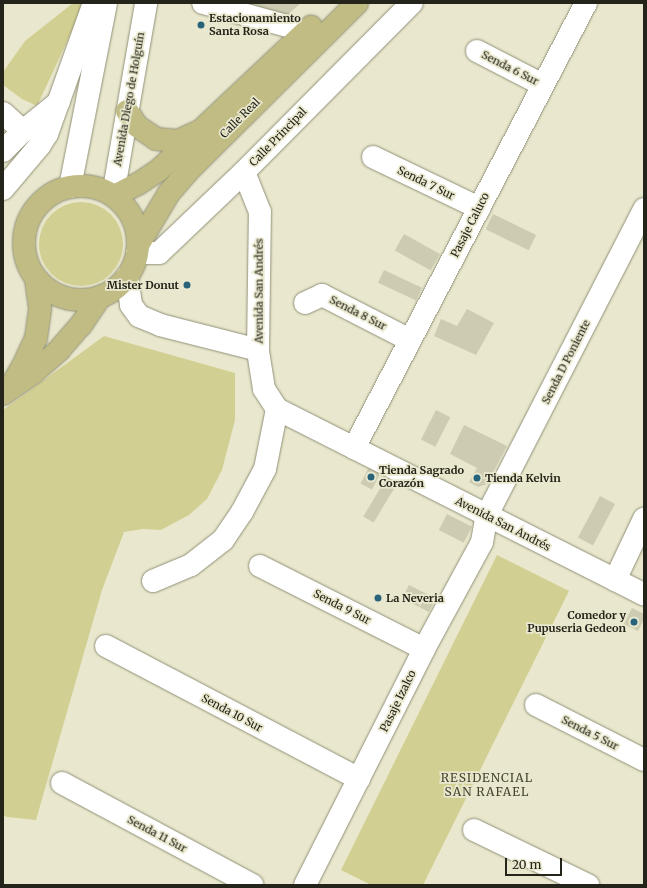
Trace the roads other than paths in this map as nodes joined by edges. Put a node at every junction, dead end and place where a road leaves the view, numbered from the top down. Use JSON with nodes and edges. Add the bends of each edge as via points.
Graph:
{"nodes":[{"id":1,"x":94,"y":3,"type":"edge"},
{"id":2,"x":106,"y":3,"type":"edge"},
{"id":3,"x":146,"y":3,"type":"edge"},
{"id":4,"x":203,"y":3,"type":"edge"},
{"id":5,"x":336,"y":3,"type":"edge"},
{"id":6,"x":357,"y":3,"type":"edge"},
{"id":7,"x":412,"y":3,"type":"edge"},
{"id":8,"x":586,"y":3,"type":"edge"},
{"id":9,"x":302,"y":35,"type":"junction"},
{"id":10,"x":477,"y":51,"type":"dead end"},
{"id":11,"x":543,"y":85,"type":"junction"},
{"id":12,"x":59,"y":102,"type":"junction"},
{"id":13,"x":127,"y":111,"type":"junction"},
{"id":14,"x":3,"y":112,"type":"edge"},
{"id":15,"x":203,"y":129,"type":"junction"},
{"id":16,"x":23,"y":130,"type":"junction"},
{"id":17,"x":3,"y":151,"type":"edge"},
{"id":18,"x":373,"y":157,"type":"dead end"},
{"id":19,"x":244,"y":172,"type":"junction"},
{"id":20,"x":70,"y":187,"type":"junction"},
{"id":21,"x":3,"y":189,"type":"edge"},
{"id":22,"x":113,"y":195,"type":"junction"},
{"id":23,"x":478,"y":208,"type":"junction"},
{"id":24,"x":644,"y":209,"type":"edge"},
{"id":25,"x":138,"y":249,"type":"junction"},
{"id":26,"x":127,"y":276,"type":"junction"},
{"id":27,"x":36,"y":278,"type":"junction"},
{"id":28,"x":100,"y":297,"type":"junction"},
{"id":29,"x":305,"y":303,"type":"dead end"},
{"id":30,"x":410,"y":340,"type":"junction"},
{"id":31,"x":258,"y":350,"type":"junction"},
{"id":32,"x":5,"y":393,"type":"edge"},
{"id":33,"x":277,"y":409,"type":"junction"},
{"id":34,"x":354,"y":448,"type":"junction"},
{"id":35,"x":487,"y":515,"type":"junction"},
{"id":36,"x":644,"y":519,"type":"edge"},
{"id":37,"x":260,"y":566,"type":"dead end"},
{"id":38,"x":615,"y":580,"type":"junction"},
{"id":39,"x":153,"y":581,"type":"dead end"},
{"id":40,"x":644,"y":594,"type":"edge"},
{"id":41,"x":106,"y":646,"type":"dead end"},
{"id":42,"x":424,"y":649,"type":"junction"},
{"id":43,"x":536,"y":706,"type":"dead end"},
{"id":44,"x":644,"y":760,"type":"edge"},
{"id":45,"x":359,"y":780,"type":"junction"},
{"id":46,"x":62,"y":783,"type":"dead end"},
{"id":47,"x":474,"y":830,"type":"dead end"},
{"id":48,"x":252,"y":885,"type":"edge"},
{"id":49,"x":305,"y":885,"type":"edge"},
{"id":50,"x":588,"y":885,"type":"edge"}],
"edges":[{"from":1,"to":12,"type":"street"},
{"from":2,"to":20,"type":"street"},
{"from":3,"to":13,"type":"street","name":"Avenida Diego de Holguín"},
{"from":4,"to":9,"type":"street","via":[[291,27]]},
{"from":5,"to":9,"type":"main road","name":"Calle Real"},
{"from":6,"to":25,"type":"main road","name":"Calle Real","via":[[188,171],[169,193]]},
{"from":7,"to":19,"type":"street","name":"Calle Principal"},
{"from":8,"to":11,"type":"street","name":"Pasaje Caluco"},
{"from":9,"to":15,"type":"main road","name":"Calle Real"},
{"from":10,"to":11,"type":"street","name":"Senda 6 Sur"},
{"from":11,"to":23,"type":"street","name":"Pasaje Caluco"},
{"from":12,"to":16,"type":"street"},
{"from":12,"to":21,"type":"street","via":[[40,145]]},
{"from":13,"to":15,"type":"main road","via":[[137,126],[156,139],[178,141]]},
{"from":13,"to":22,"type":"street","name":"Avenida Diego de Holguín"},
{"from":14,"to":16,"type":"street"},
{"from":15,"to":22,"type":"main road","name":"Calle Real","via":[[159,170],[138,184]]},
{"from":16,"to":17,"type":"street"},
{"from":18,"to":23,"type":"street","name":"Senda 7 Sur"},
{"from":19,"to":25,"type":"street","name":"Calle Principal","via":[[159,253]]},
{"from":19,"to":31,"type":"street","name":"Avenida San Andrés","via":[[260,212]]},
{"from":20,"to":22,"type":"main road","via":[[90,186]]},
{"from":20,"to":27,"type":"main road","via":[[54,193],[43,201],[34,211],[26,227],[26,254]]},
{"from":22,"to":25,"type":"main road","via":[[124,204],[132,217],[137,231]]},
{"from":23,"to":30,"type":"street","name":"Pasaje Caluco"},
{"from":24,"to":35,"type":"street","name":"Senda D Poniente"},
{"from":25,"to":26,"type":"main road"},
{"from":26,"to":28,"type":"main road","via":[[115,288]]},
{"from":26,"to":31,"type":"street","via":[[131,305],[139,316],[160,325]]},
{"from":27,"to":28,"type":"main road","via":[[50,290],[66,298],[83,300]]},
{"from":27,"to":32,"type":"main road","via":[[40,308],[36,338],[23,366]]},
{"from":28,"to":32,"type":"main road","via":[[81,325],[59,350]]},
{"from":29,"to":30,"type":"street","name":"Senda 8 Sur","via":[[322,295]]},
{"from":30,"to":34,"type":"street","name":"Pasaje Caluco"},
{"from":31,"to":33,"type":"street","name":"Avenida San Andrés","via":[[264,389]]},
{"from":33,"to":34,"type":"street","name":"Avenida San Andrés"},
{"from":33,"to":39,"type":"street","via":[[265,469],[242,512],[223,540],[191,565]]},
{"from":34,"to":35,"type":"street","name":"Avenida San Andrés"},
{"from":35,"to":38,"type":"street","name":"Avenida San Andrés"},
{"from":35,"to":42,"type":"street","name":"Pasaje Izalco","via":[[482,542]]},
{"from":36,"to":38,"type":"street"},
{"from":37,"to":42,"type":"street","name":"Senda 9 Sur"},
{"from":38,"to":40,"type":"street","name":"Avenida San Andrés"},
{"from":41,"to":45,"type":"street","name":"Senda 10 Sur"},
{"from":42,"to":45,"type":"street","name":"Pasaje Izalco"},
{"from":43,"to":44,"type":"street","name":"Senda 5 Sur"},
{"from":45,"to":49,"type":"street","name":"Pasaje Izalco"},
{"from":46,"to":48,"type":"street","name":"Senda 11 Sur"},
{"from":47,"to":50,"type":"street"}]}
